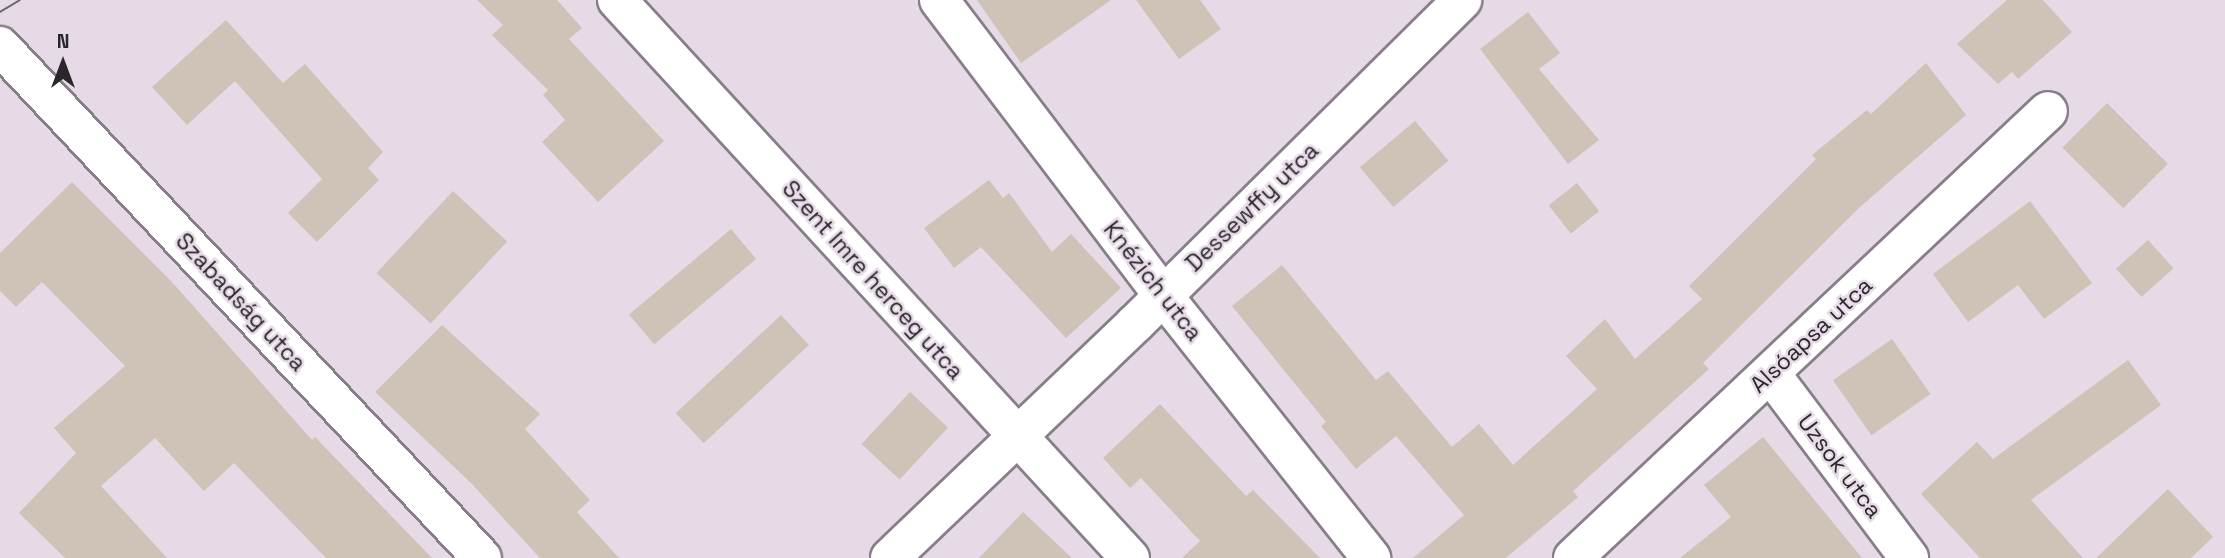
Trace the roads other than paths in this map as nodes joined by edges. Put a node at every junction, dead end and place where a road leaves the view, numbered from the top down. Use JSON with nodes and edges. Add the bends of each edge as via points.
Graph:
{"nodes":[{"id":1,"x":617,"y":0,"type":"edge"},
{"id":2,"x":939,"y":0,"type":"edge"},
{"id":3,"x":1462,"y":0,"type":"edge"},
{"id":4,"x":0,"y":46,"type":"edge"},
{"id":5,"x":2048,"y":111,"type":"dead end"},
{"id":6,"x":1162,"y":294,"type":"junction"},
{"id":7,"x":1770,"y":373,"type":"junction"},
{"id":8,"x":1017,"y":439,"type":"junction"},
{"id":9,"x":482,"y":558,"type":"edge"},
{"id":10,"x":890,"y":558,"type":"edge"},
{"id":11,"x":1130,"y":558,"type":"edge"},
{"id":12,"x":1371,"y":558,"type":"edge"},
{"id":13,"x":1573,"y":558,"type":"edge"},
{"id":14,"x":1909,"y":558,"type":"edge"}],
"edges":[{"from":1,"to":8,"type":"street","name":"Szent Imre herceg utca"},
{"from":2,"to":6,"type":"street","name":"Knézich utca"},
{"from":3,"to":6,"type":"street","name":"Dessewffy utca"},
{"from":4,"to":9,"type":"street","name":"Szabadság utca"},
{"from":5,"to":7,"type":"street","name":"Alsóapsa utca"},
{"from":6,"to":8,"type":"street","name":"Dessewffy utca"},
{"from":6,"to":12,"type":"street","name":"Knézich utca"},
{"from":7,"to":13,"type":"street","name":"Alsóapsa utca"},
{"from":7,"to":14,"type":"street","name":"Uzsok utca"},
{"from":8,"to":10,"type":"street","name":"Dessewffy utca"},
{"from":8,"to":11,"type":"street","name":"Szent Imre herceg utca"}]}
